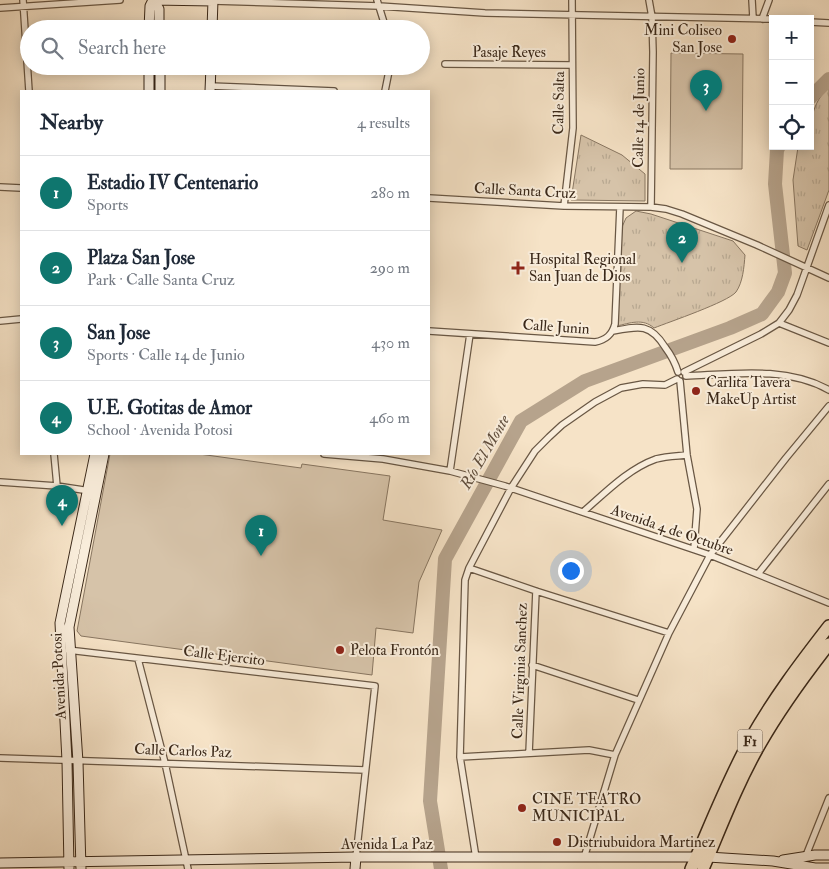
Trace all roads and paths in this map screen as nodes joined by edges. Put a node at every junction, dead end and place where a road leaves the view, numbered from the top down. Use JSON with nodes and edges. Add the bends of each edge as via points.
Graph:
{"nodes":[{"id":1,"x":120,"y":0,"type":"edge"},
{"id":2,"x":152,"y":0,"type":"edge"},
{"id":3,"x":213,"y":0,"type":"edge"},
{"id":4,"x":572,"y":0,"type":"edge"},
{"id":5,"x":644,"y":0,"type":"edge"},
{"id":6,"x":752,"y":0,"type":"edge"},
{"id":7,"x":769,"y":0,"type":"edge"},
{"id":8,"x":23,"y":3,"type":"edge"},
{"id":9,"x":378,"y":3,"type":"edge"},
{"id":10,"x":649,"y":3,"type":"edge"},
{"id":11,"x":0,"y":8,"type":"edge"},
{"id":12,"x":572,"y":16,"type":"junction"},
{"id":13,"x":652,"y":17,"type":"junction"},
{"id":14,"x":753,"y":18,"type":"junction"},
{"id":15,"x":762,"y":19,"type":"junction"},
{"id":16,"x":24,"y":20,"type":"edge"},
{"id":17,"x":150,"y":20,"type":"edge"},
{"id":18,"x":159,"y":20,"type":"edge"},
{"id":19,"x":212,"y":20,"type":"edge"},
{"id":20,"x":383,"y":20,"type":"edge"},
{"id":21,"x":769,"y":20,"type":"edge"},
{"id":22,"x":814,"y":22,"type":"edge"},
{"id":23,"x":829,"y":23,"type":"edge"},
{"id":24,"x":445,"y":64,"type":"dead end"},
{"id":25,"x":572,"y":65,"type":"junction"},
{"id":26,"x":28,"y":75,"type":"edge"},
{"id":27,"x":149,"y":75,"type":"edge"},
{"id":28,"x":160,"y":75,"type":"edge"},
{"id":29,"x":210,"y":75,"type":"edge"},
{"id":30,"x":388,"y":75,"type":"edge"},
{"id":31,"x":210,"y":89,"type":"edge"},
{"id":32,"x":29,"y":90,"type":"edge"},
{"id":33,"x":149,"y":90,"type":"edge"},
{"id":34,"x":160,"y":90,"type":"edge"},
{"id":35,"x":272,"y":90,"type":"edge"},
{"id":36,"x":385,"y":90,"type":"edge"},
{"id":37,"x":0,"y":187,"type":"edge"},
{"id":38,"x":20,"y":188,"type":"edge"},
{"id":39,"x":430,"y":198,"type":"edge"},
{"id":40,"x":829,"y":205,"type":"edge"},
{"id":41,"x":564,"y":206,"type":"junction"},
{"id":42,"x":620,"y":207,"type":"junction"},
{"id":43,"x":652,"y":207,"type":"junction"},
{"id":44,"x":806,"y":268,"type":"junction"},
{"id":45,"x":829,"y":278,"type":"edge"},
{"id":46,"x":20,"y":319,"type":"edge"},
{"id":47,"x":0,"y":321,"type":"edge"},
{"id":48,"x":779,"y":322,"type":"junction"},
{"id":49,"x":613,"y":331,"type":"junction"},
{"id":50,"x":430,"y":332,"type":"edge"},
{"id":51,"x":470,"y":334,"type":"junction"},
{"id":52,"x":829,"y":343,"type":"edge"},
{"id":53,"x":683,"y":373,"type":"junction"},
{"id":54,"x":679,"y":380,"type":"junction"},
{"id":55,"x":829,"y":390,"type":"edge"},
{"id":56,"x":829,"y":406,"type":"edge"},
{"id":57,"x":54,"y":455,"type":"edge"},
{"id":58,"x":95,"y":455,"type":"edge"},
{"id":59,"x":104,"y":455,"type":"edge"},
{"id":60,"x":344,"y":455,"type":"edge"},
{"id":61,"x":687,"y":455,"type":"junction"},
{"id":62,"x":384,"y":457,"type":"edge"},
{"id":63,"x":450,"y":471,"type":"junction"},
{"id":64,"x":0,"y":482,"type":"edge"},
{"id":65,"x":829,"y":484,"type":"edge"},
{"id":66,"x":57,"y":486,"type":"junction"},
{"id":67,"x":508,"y":487,"type":"junction"},
{"id":68,"x":92,"y":491,"type":"junction"},
{"id":69,"x":583,"y":512,"type":"junction"},
{"id":70,"x":694,"y":549,"type":"junction"},
{"id":71,"x":710,"y":555,"type":"junction"},
{"id":72,"x":469,"y":568,"type":"junction"},
{"id":73,"x":758,"y":574,"type":"junction"},
{"id":74,"x":536,"y":591,"type":"junction"},
{"id":75,"x":829,"y":604,"type":"edge"},
{"id":76,"x":829,"y":626,"type":"edge"},
{"id":77,"x":668,"y":633,"type":"junction"},
{"id":78,"x":829,"y":644,"type":"edge"},
{"id":79,"x":60,"y":649,"type":"junction"},
{"id":80,"x":70,"y":650,"type":"junction"},
{"id":81,"x":138,"y":659,"type":"junction"},
{"id":82,"x":532,"y":665,"type":"junction"},
{"id":83,"x":638,"y":700,"type":"junction"},
{"id":84,"x":529,"y":753,"type":"junction"},
{"id":85,"x":615,"y":755,"type":"junction"},
{"id":86,"x":460,"y":757,"type":"junction"},
{"id":87,"x":0,"y":758,"type":"edge"},
{"id":88,"x":67,"y":761,"type":"junction"},
{"id":89,"x":78,"y":762,"type":"junction"},
{"id":90,"x":165,"y":763,"type":"junction"},
{"id":91,"x":365,"y":770,"type":"junction"},
{"id":92,"x":829,"y":798,"type":"edge"},
{"id":93,"x":829,"y":855,"type":"edge"},
{"id":94,"x":806,"y":856,"type":"junction"},
{"id":95,"x":356,"y":857,"type":"junction"},
{"id":96,"x":476,"y":858,"type":"junction"},
{"id":97,"x":584,"y":858,"type":"junction"},
{"id":98,"x":696,"y":858,"type":"junction"},
{"id":99,"x":708,"y":858,"type":"junction"},
{"id":100,"x":773,"y":862,"type":"junction"},
{"id":101,"x":0,"y":863,"type":"edge"},
{"id":102,"x":81,"y":865,"type":"edge"},
{"id":103,"x":188,"y":865,"type":"edge"},
{"id":104,"x":69,"y":866,"type":"edge"},
{"id":105,"x":801,"y":868,"type":"edge"},
{"id":106,"x":829,"y":868,"type":"edge"},
{"id":107,"x":355,"y":869,"type":"edge"},
{"id":108,"x":691,"y":869,"type":"edge"},
{"id":109,"x":703,"y":869,"type":"edge"}],
"edges":[{"from":1,"to":8,"type":"street"},
{"from":2,"to":3,"type":"street"},
{"from":2,"to":17,"type":"street"},
{"from":2,"to":18,"type":"street","via":[[159,9]]},
{"from":3,"to":9,"type":"street"},
{"from":3,"to":19,"type":"street"},
{"from":4,"to":12,"type":"street","name":"Calle Salta"},
{"from":5,"to":10,"type":"street"},
{"from":6,"to":14,"type":"street"},
{"from":7,"to":15,"type":"street"},
{"from":8,"to":11,"type":"street"},
{"from":8,"to":16,"type":"street"},
{"from":9,"to":12,"type":"street","via":[[485,13]]},
{"from":9,"to":20,"type":"street"},
{"from":10,"to":13,"type":"street","name":"Calle 14 de Junio"},
{"from":12,"to":13,"type":"street"},
{"from":12,"to":25,"type":"street","name":"Calle Salta"},
{"from":13,"to":14,"type":"street"},
{"from":13,"to":43,"type":"street","name":"Calle 14 de Junio"},
{"from":14,"to":15,"type":"street"},
{"from":15,"to":21,"type":"street"},
{"from":22,"to":23,"type":"street"},
{"from":24,"to":25,"type":"street","name":"Pasaje Reyes"},
{"from":25,"to":41,"type":"street","name":"Calle Salta","via":[[573,128]]},
{"from":26,"to":32,"type":"street"},
{"from":27,"to":33,"type":"street"},
{"from":28,"to":34,"type":"street"},
{"from":29,"to":31,"type":"street"},
{"from":30,"to":36,"type":"street"},
{"from":31,"to":35,"type":"street"},
{"from":37,"to":38,"type":"street"},
{"from":39,"to":41,"type":"street","name":"Calle Santa Cruz"},
{"from":40,"to":44,"type":"street"},
{"from":41,"to":42,"type":"street","name":"Calle Santa Cruz"},
{"from":42,"to":43,"type":"street","name":"Calle Santa Cruz"},
{"from":42,"to":49,"type":"street"},
{"from":43,"to":44,"type":"street","via":[[682,214]]},
{"from":44,"to":45,"type":"street"},
{"from":44,"to":48,"type":"street","via":[[797,295]]},
{"from":46,"to":47,"type":"street"},
{"from":48,"to":52,"type":"street"},
{"from":48,"to":53,"type":"street"},
{"from":49,"to":51,"type":"street","name":"Calle Junin","via":[[607,338],[595,342]]},
{"from":49,"to":53,"type":"street","via":[[642,328],[656,333]]},
{"from":50,"to":51,"type":"street","name":"Calle Junin"},
{"from":51,"to":63,"type":"street"},
{"from":53,"to":54,"type":"street","via":[[684,380]]},
{"from":53,"to":54,"type":"street","via":[[676,374]]},
{"from":53,"to":55,"type":"street","via":[[768,373],[809,381]]},
{"from":54,"to":61,"type":"street"},
{"from":54,"to":67,"type":"street","via":[[632,385],[600,399],[548,437]]},
{"from":56,"to":71,"type":"street"},
{"from":57,"to":66,"type":"street"},
{"from":58,"to":68,"type":"street","name":"Avenida Potosi"},
{"from":59,"to":68,"type":"street","name":"Avenida Potosi"},
{"from":60,"to":62,"type":"street","name":"Avenida 4 de Octubre"},
{"from":61,"to":69,"type":"street","via":[[650,462],[626,476]]},
{"from":61,"to":70,"type":"street","via":[[697,510]]},
{"from":62,"to":63,"type":"street","name":"Avenida 4 de Octubre"},
{"from":63,"to":67,"type":"street","name":"Avenida 4 de Octubre"},
{"from":64,"to":66,"type":"street"},
{"from":65,"to":73,"type":"street"},
{"from":66,"to":68,"type":"street"},
{"from":67,"to":69,"type":"street","name":"Avenida 4 de Octubre"},
{"from":67,"to":72,"type":"street"},
{"from":68,"to":79,"type":"street","name":"Avenida Potosi","via":[[60,624]]},
{"from":68,"to":80,"type":"street","name":"Avenida Potosi","via":[[69,627]]},
{"from":69,"to":70,"type":"street","name":"Avenida 4 de Octubre"},
{"from":70,"to":71,"type":"street","name":"Avenida 4 de Octubre"},
{"from":71,"to":73,"type":"street","name":"Avenida 4 de Octubre"},
{"from":71,"to":77,"type":"street"},
{"from":72,"to":74,"type":"street"},
{"from":72,"to":86,"type":"street","via":[[464,580]]},
{"from":73,"to":75,"type":"street","name":"Avenida 4 de Octubre"},
{"from":74,"to":77,"type":"street"},
{"from":74,"to":82,"type":"street","name":"Calle Virginia Sanchez"},
{"from":76,"to":98,"type":"highway","number":"F1","via":[[777,696],[750,740]]},
{"from":77,"to":83,"type":"street"},
{"from":78,"to":99,"type":"highway","number":"F1","via":[[785,703],[759,745]]},
{"from":79,"to":80,"type":"street","name":"Calle Ejercito"},
{"from":79,"to":88,"type":"street","name":"Avenida Potosi"},
{"from":80,"to":81,"type":"street","name":"Calle Ejercito"},
{"from":80,"to":89,"type":"street","name":"Avenida Potosi"},
{"from":81,"to":90,"type":"street"},
{"from":81,"to":91,"type":"street","name":"Calle Ejercito","via":[[375,686]]},
{"from":82,"to":83,"type":"street"},
{"from":82,"to":84,"type":"street","name":"Calle Virginia Sanchez"},
{"from":83,"to":85,"type":"street"},
{"from":84,"to":85,"type":"street","via":[[589,750]]},
{"from":84,"to":86,"type":"street"},
{"from":85,"to":97,"type":"street"},
{"from":86,"to":96,"type":"street"},
{"from":87,"to":88,"type":"street","name":"Calle Carlos Paz"},
{"from":88,"to":89,"type":"street","name":"Calle Carlos Paz"},
{"from":88,"to":104,"type":"street","name":"Avenida Potosi"},
{"from":89,"to":90,"type":"street","name":"Calle Carlos Paz"},
{"from":89,"to":102,"type":"street","name":"Avenida Potosi"},
{"from":90,"to":91,"type":"street","name":"Calle Carlos Paz"},
{"from":90,"to":103,"type":"street"},
{"from":91,"to":95,"type":"street"},
{"from":92,"to":94,"type":"street"},
{"from":93,"to":94,"type":"street","name":"Avenida La Paz"},
{"from":94,"to":100,"type":"street","name":"Avenida La Paz"},
{"from":94,"to":105,"type":"street"},
{"from":95,"to":96,"type":"street","name":"Avenida La Paz"},
{"from":95,"to":103,"type":"street","name":"Avenida La Paz"},
{"from":95,"to":107,"type":"street"},
{"from":96,"to":97,"type":"street","name":"Avenida La Paz"},
{"from":97,"to":98,"type":"street","name":"Avenida La Paz"},
{"from":98,"to":99,"type":"street","name":"Avenida La Paz"},
{"from":98,"to":108,"type":"highway","number":"F1"},
{"from":99,"to":100,"type":"street","name":"Avenida La Paz"},
{"from":99,"to":109,"type":"highway","number":"F1"},
{"from":100,"to":105,"type":"street","name":"Avenida La Paz"},
{"from":101,"to":104,"type":"street","name":"Avenida La Paz"},
{"from":102,"to":103,"type":"street","name":"Avenida La Paz"},
{"from":102,"to":104,"type":"street","name":"Avenida La Paz"},
{"from":105,"to":106,"type":"street","name":"Avenida La Paz"}]}
